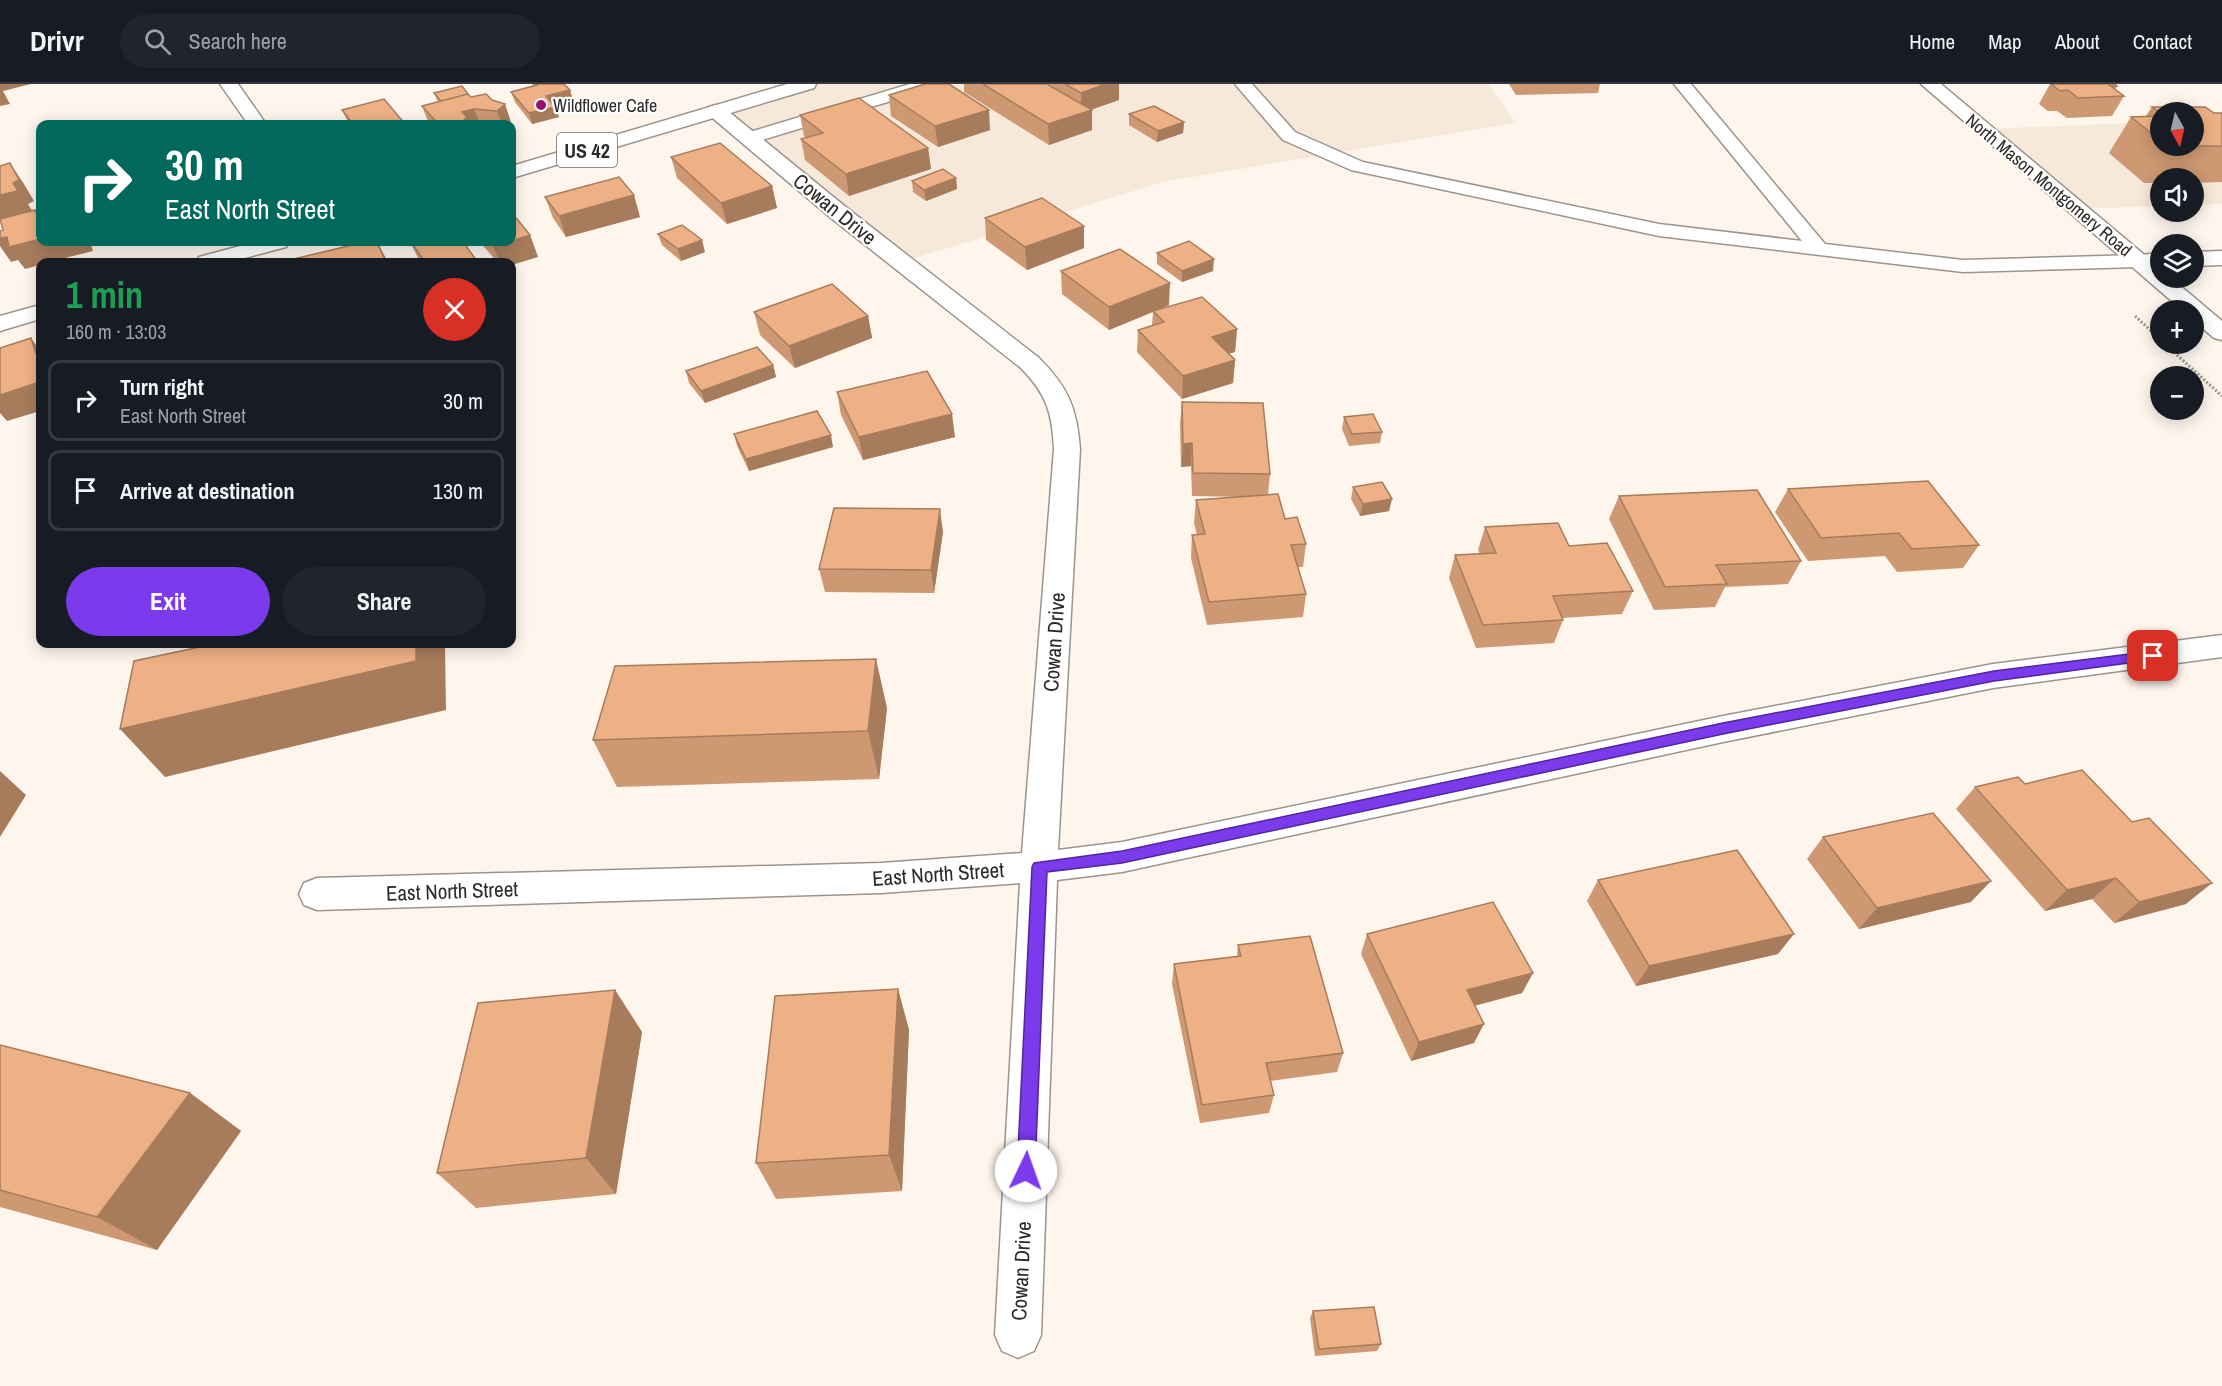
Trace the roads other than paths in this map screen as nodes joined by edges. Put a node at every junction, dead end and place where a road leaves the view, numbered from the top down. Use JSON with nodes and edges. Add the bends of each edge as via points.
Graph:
{"nodes":[{"id":1,"x":229,"y":84,"type":"edge"},
{"id":2,"x":807,"y":84,"type":"edge"},
{"id":3,"x":928,"y":84,"type":"edge"},
{"id":4,"x":1243,"y":84,"type":"edge"},
{"id":5,"x":1682,"y":84,"type":"edge"},
{"id":6,"x":1930,"y":84,"type":"edge"},
{"id":7,"x":716,"y":111,"type":"junction"},
{"id":8,"x":254,"y":120,"type":"edge"},
{"id":9,"x":749,"y":138,"type":"junction"},
{"id":10,"x":516,"y":171,"type":"edge"},
{"id":11,"x":264,"y":246,"type":"edge"},
{"id":12,"x":1819,"y":249,"type":"junction"},
{"id":13,"x":221,"y":258,"type":"edge"},
{"id":14,"x":2222,"y":258,"type":"edge"},
{"id":15,"x":2204,"y":259,"type":"edge"},
{"id":16,"x":2149,"y":260,"type":"edge"},
{"id":17,"x":36,"y":313,"type":"edge"},
{"id":18,"x":0,"y":324,"type":"edge"},
{"id":19,"x":2222,"y":333,"type":"edge"},
{"id":20,"x":2222,"y":646,"type":"edge"},
{"id":21,"x":1039,"y":867,"type":"junction"},
{"id":22,"x":316,"y":894,"type":"dead end"},
{"id":23,"x":1018,"y":1335,"type":"dead end"}],
"edges":[{"from":1,"to":8,"type":"street"},
{"from":2,"to":7,"type":"street","number":"US 42"},
{"from":3,"to":9,"type":"lane"},
{"from":4,"to":12,"type":"lane","via":[[1289,136],[1359,166],[1659,230]]},
{"from":5,"to":12,"type":"lane"},
{"from":6,"to":16,"type":"street","name":"North Mason Montgomery Road"},
{"from":7,"to":9,"type":"street","name":"Cowan Drive"},
{"from":7,"to":10,"type":"street","number":"US 42"},
{"from":9,"to":21,"type":"street","name":"Cowan Drive","via":[[1030,363],[1048,380],[1060,400],[1066,449]]},
{"from":11,"to":13,"type":"street"},
{"from":12,"to":16,"type":"lane","via":[[1963,266]]},
{"from":14,"to":15,"type":"street"},
{"from":16,"to":19,"type":"street","name":"North Mason Montgomery Road"},
{"from":17,"to":18,"type":"street"},
{"from":20,"to":21,"type":"street","name":"East North Street","via":[[1994,676],[1723,729],[1122,857]]},
{"from":21,"to":22,"type":"street","name":"East North Street","via":[[881,878]]},
{"from":21,"to":23,"type":"street","name":"Cowan Drive"}]}
